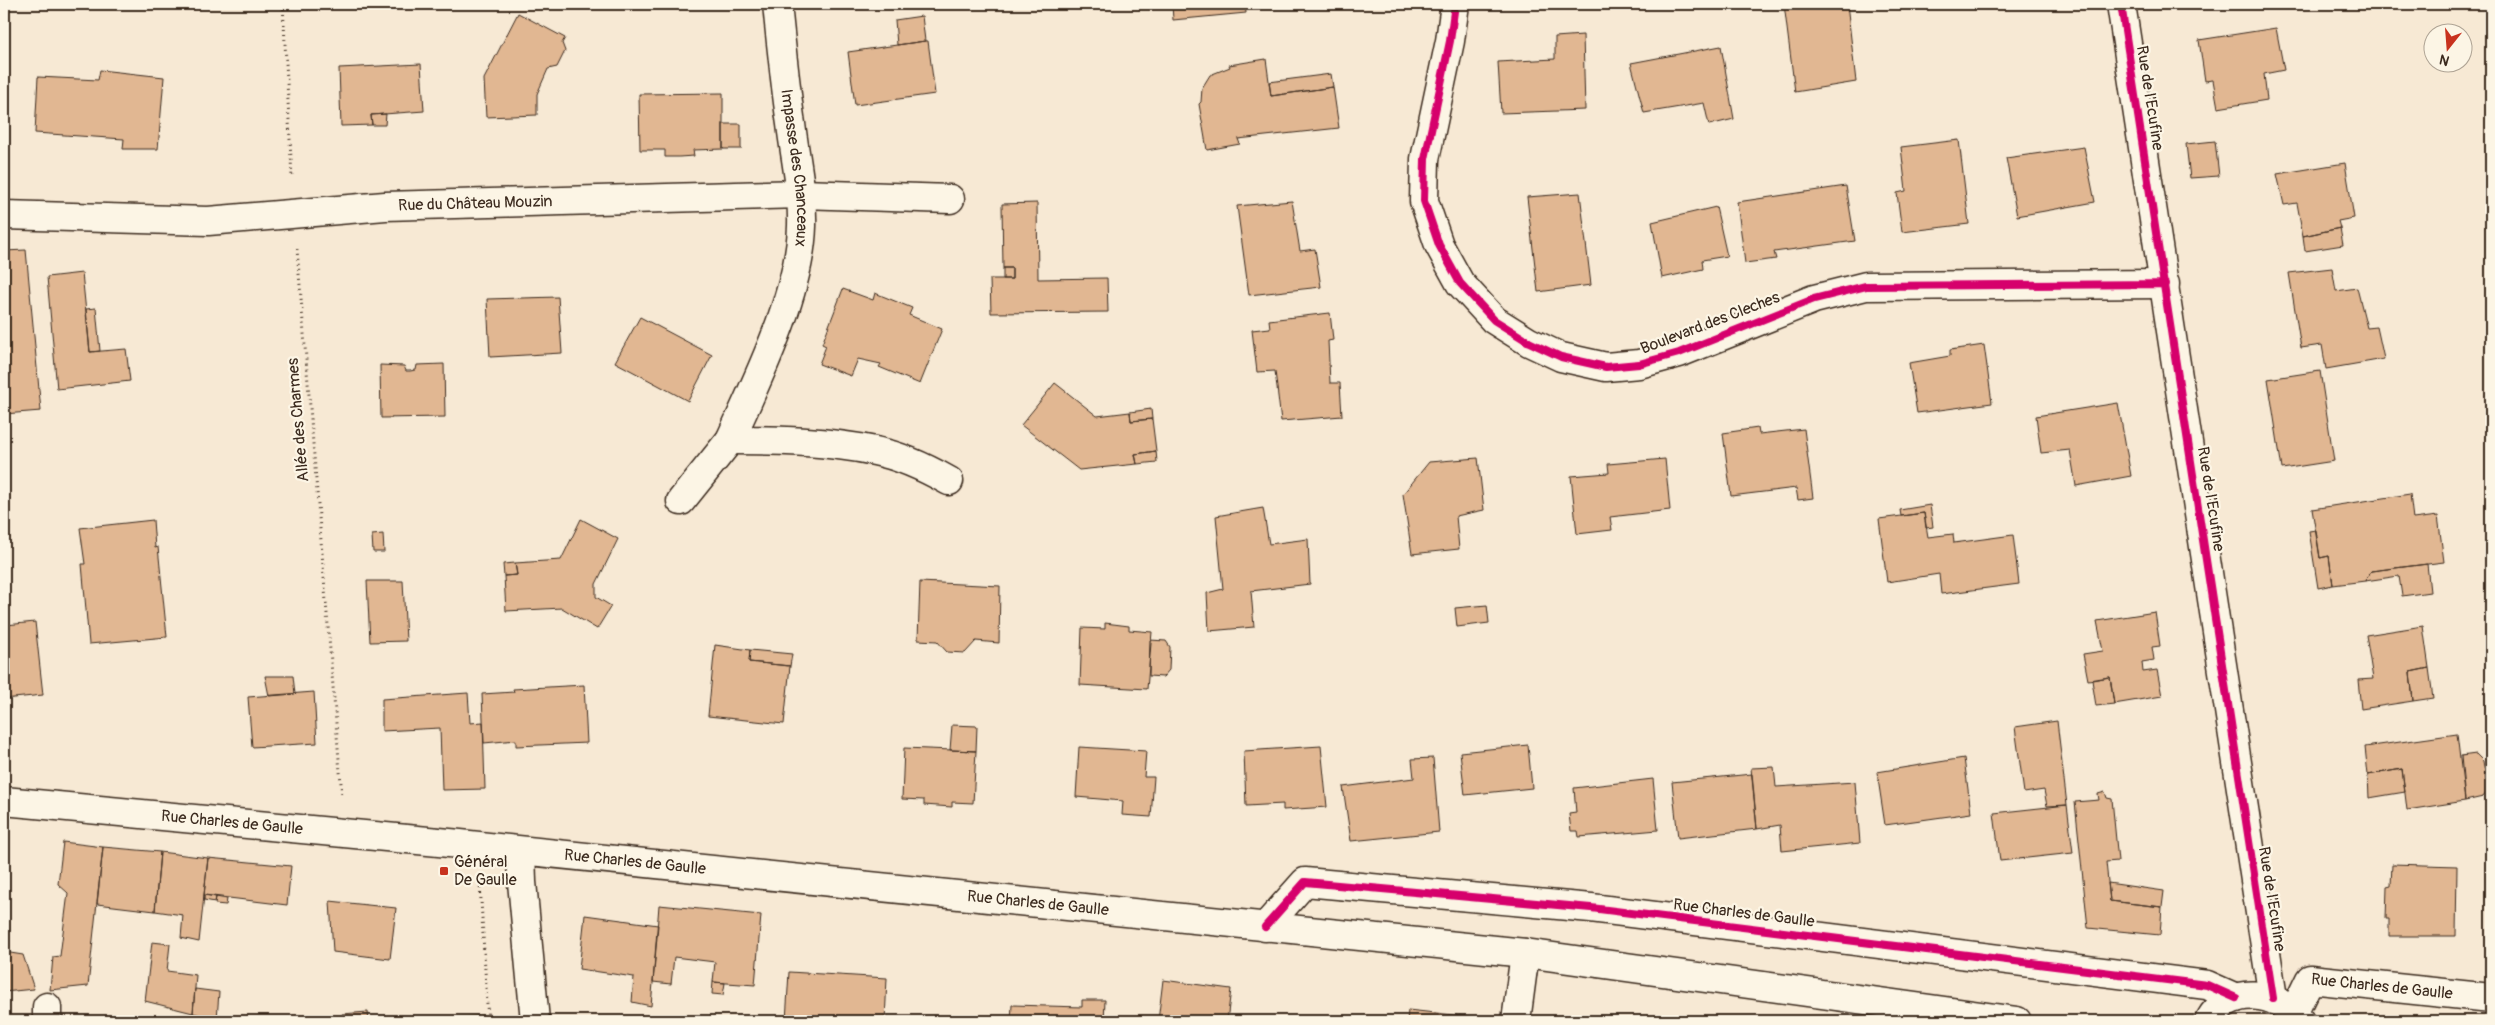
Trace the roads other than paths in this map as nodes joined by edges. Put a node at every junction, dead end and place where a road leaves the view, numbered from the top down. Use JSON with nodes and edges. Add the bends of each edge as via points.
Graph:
{"nodes":[{"id":1,"x":777,"y":4,"type":"edge"},
{"id":2,"x":1455,"y":4,"type":"edge"},
{"id":3,"x":2121,"y":4,"type":"edge"},
{"id":4,"x":802,"y":194,"type":"junction"},
{"id":5,"x":950,"y":199,"type":"dead end"},
{"id":6,"x":4,"y":216,"type":"edge"},
{"id":7,"x":2165,"y":284,"type":"junction"},
{"id":8,"x":730,"y":440,"type":"junction"},
{"id":9,"x":949,"y":480,"type":"dead end"},
{"id":10,"x":681,"y":501,"type":"dead end"},
{"id":11,"x":4,"y":801,"type":"edge"},
{"id":12,"x":521,"y":850,"type":"junction"},
{"id":13,"x":1265,"y":927,"type":"junction"},
{"id":14,"x":1525,"y":952,"type":"junction"},
{"id":15,"x":2236,"y":998,"type":"junction"},
{"id":16,"x":2491,"y":998,"type":"edge"},
{"id":17,"x":2289,"y":1010,"type":"edge"},
{"id":18,"x":535,"y":1021,"type":"edge"},
{"id":19,"x":1516,"y":1021,"type":"edge"},
{"id":20,"x":2017,"y":1021,"type":"edge"},
{"id":21,"x":2208,"y":1021,"type":"edge"}],
"edges":[{"from":1,"to":4,"type":"street","name":"Impasse des Chanceaux","via":[[783,69]]},
{"from":2,"to":7,"type":"street","name":"Boulevard des Cleches","via":[[1424,159],[1424,200],[1439,245],[1460,283],[1494,320],[1529,342],[1562,357],[1606,367],[1638,364],[1679,352],[1814,298],[1866,286]]},
{"from":3,"to":7,"type":"street","name":"Rue de l'Ecufine"},
{"from":4,"to":5,"type":"street","name":"Rue du Château Mouzin"},
{"from":4,"to":6,"type":"street","name":"Rue du Château Mouzin","via":[[385,206],[208,222]]},
{"from":4,"to":8,"type":"street","name":"Impasse des Chanceaux","via":[[796,273],[759,376]]},
{"from":7,"to":17,"type":"street","name":"Rue de l'Ecufine"},
{"from":8,"to":9,"type":"street","via":[[790,441],[875,451],[917,464]]},
{"from":8,"to":10,"type":"street","name":"Impasse des Chanceaux"},
{"from":11,"to":12,"type":"street","name":"Rue Charles de Gaulle"},
{"from":12,"to":13,"type":"street","name":"Rue Charles de Gaulle"},
{"from":12,"to":18,"type":"street"},
{"from":13,"to":14,"type":"street","name":"Rue Charles de Gaulle"},
{"from":13,"to":15,"type":"street","name":"Rue Charles de Gaulle","via":[[1305,882],[1631,913],[2207,985]]},
{"from":14,"to":19,"type":"street"},
{"from":14,"to":20,"type":"street","name":"Rue Charles de Gaulle"},
{"from":15,"to":17,"type":"street","via":[[2254,995]]},
{"from":15,"to":21,"type":"street","via":[[2222,1006]]},
{"from":16,"to":17,"type":"street","name":"Rue Charles de Gaulle","via":[[2310,979]]}]}
